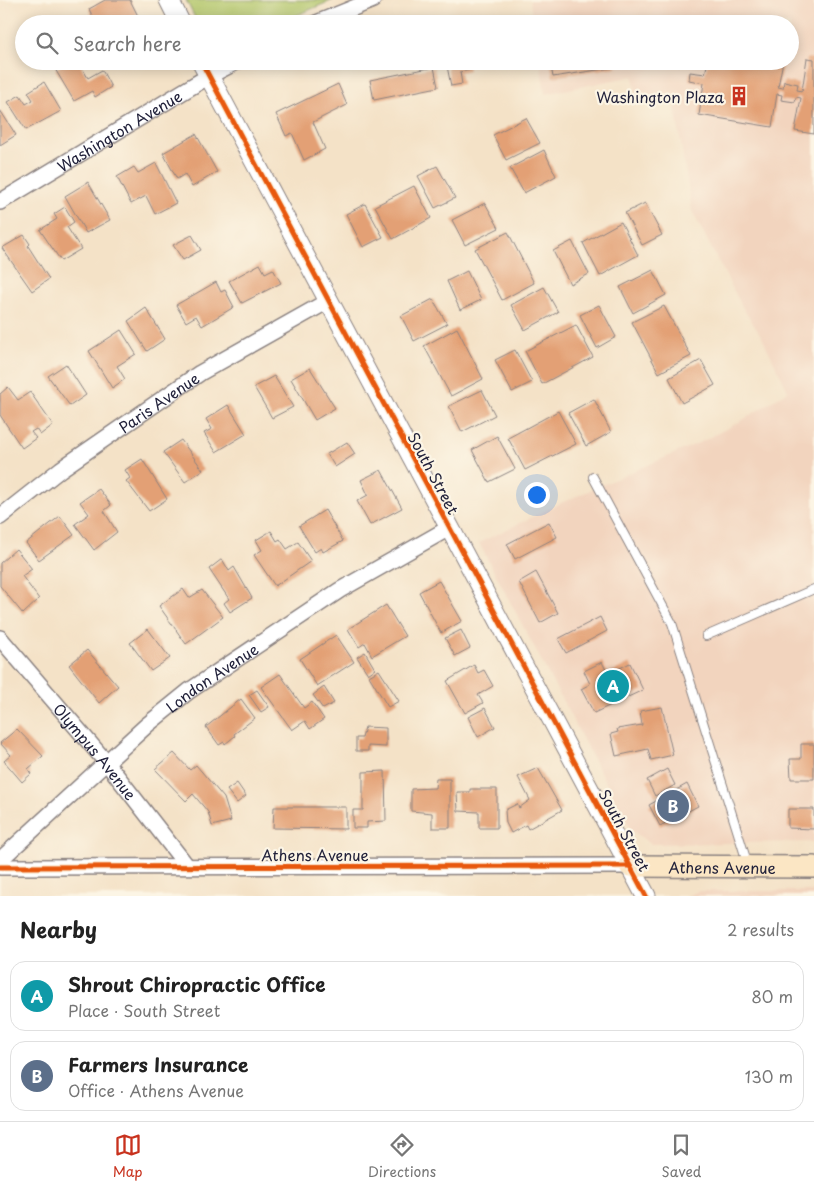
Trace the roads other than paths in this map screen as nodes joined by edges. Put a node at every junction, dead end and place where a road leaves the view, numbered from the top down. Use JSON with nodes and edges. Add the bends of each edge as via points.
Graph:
{"nodes":[{"id":1,"x":169,"y":0,"type":"edge"},
{"id":2,"x":373,"y":0,"type":"edge"},
{"id":3,"x":176,"y":15,"type":"edge"},
{"id":4,"x":336,"y":15,"type":"edge"},
{"id":5,"x":203,"y":70,"type":"edge"},
{"id":6,"x":206,"y":70,"type":"edge"},
{"id":7,"x":0,"y":202,"type":"edge"},
{"id":8,"x":328,"y":301,"type":"junction"},
{"id":9,"x":593,"y":477,"type":"dead end"},
{"id":10,"x":0,"y":517,"type":"edge"},
{"id":11,"x":450,"y":528,"type":"junction"},
{"id":12,"x":814,"y":589,"type":"edge"},
{"id":13,"x":706,"y":636,"type":"dead end"},
{"id":14,"x":0,"y":638,"type":"edge"},
{"id":15,"x":106,"y":762,"type":"junction"},
{"id":16,"x":0,"y":860,"type":"edge"},
{"id":17,"x":186,"y":866,"type":"junction"},
{"id":18,"x":630,"y":866,"type":"junction"},
{"id":19,"x":814,"y":866,"type":"edge"},
{"id":20,"x":0,"y":867,"type":"edge"},
{"id":21,"x":749,"y":867,"type":"junction"},
{"id":22,"x":646,"y":896,"type":"edge"}],
"edges":[{"from":1,"to":3,"type":"street"},
{"from":2,"to":4,"type":"street"},
{"from":5,"to":7,"type":"street","name":"Washington Avenue"},
{"from":6,"to":8,"type":"street","name":"South Street"},
{"from":8,"to":10,"type":"street","name":"Paris Avenue","via":[[200,374],[61,469]]},
{"from":8,"to":11,"type":"street","name":"South Street"},
{"from":9,"to":21,"type":"lane","via":[[672,623]]},
{"from":11,"to":15,"type":"street","name":"London Avenue","via":[[340,590],[242,654],[147,725]]},
{"from":11,"to":18,"type":"street","name":"South Street"},
{"from":12,"to":13,"type":"lane"},
{"from":14,"to":15,"type":"street","name":"Olympus Avenue"},
{"from":15,"to":16,"type":"street","name":"London Avenue"},
{"from":15,"to":17,"type":"street","name":"Olympus Avenue"},
{"from":17,"to":18,"type":"street","name":"Athens Avenue"},
{"from":17,"to":20,"type":"street","name":"Athens Avenue"},
{"from":18,"to":21,"type":"main road","name":"Athens Avenue"},
{"from":18,"to":22,"type":"street","name":"South Street"},
{"from":19,"to":21,"type":"main road","name":"Athens Avenue"}]}
